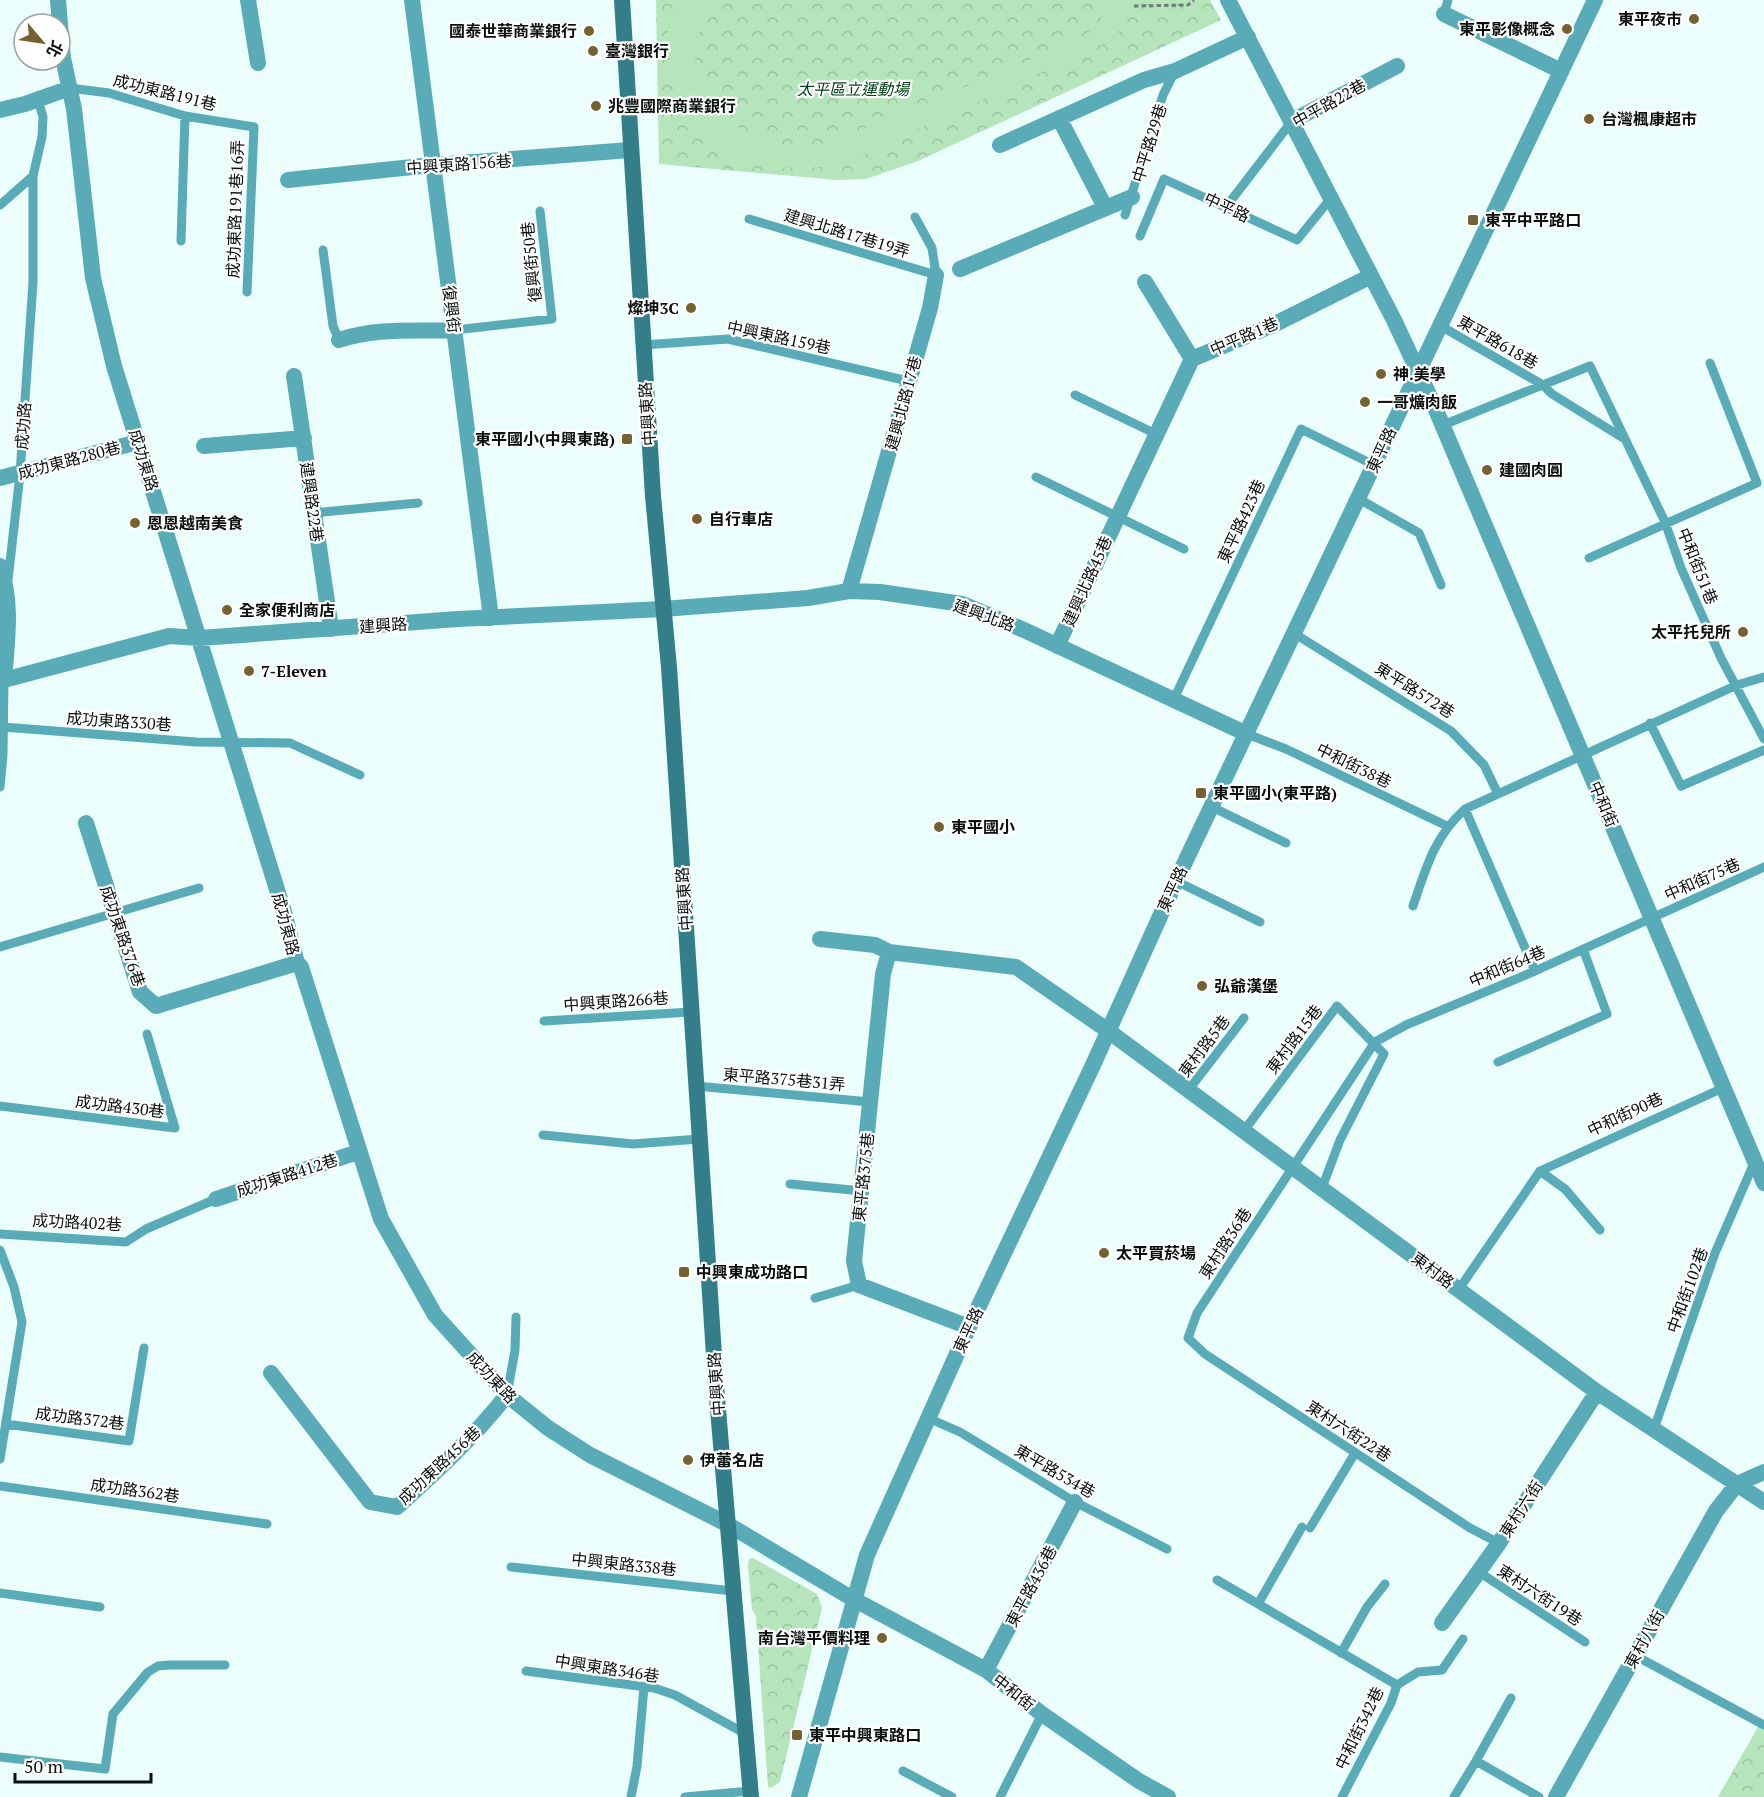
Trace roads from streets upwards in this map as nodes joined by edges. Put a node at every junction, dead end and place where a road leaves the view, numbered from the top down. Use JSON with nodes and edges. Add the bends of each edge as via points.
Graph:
{"nodes":[{"id":1,"x":248,"y":0,"type":"edge"},
{"id":2,"x":412,"y":0,"type":"edge"},
{"id":3,"x":622,"y":0,"type":"edge"},
{"id":4,"x":1228,"y":0,"type":"edge"},
{"id":5,"x":1595,"y":0,"type":"edge"},
{"id":6,"x":1446,"y":7,"type":"edge"},
{"id":7,"x":1248,"y":37,"type":"junction"},
{"id":8,"x":258,"y":63,"type":"dead end"},
{"id":9,"x":1397,"y":66,"type":"dead end"},
{"id":10,"x":1561,"y":71,"type":"junction"},
{"id":11,"x":68,"y":72,"type":"edge"},
{"id":12,"x":70,"y":88,"type":"junction"},
{"id":13,"x":0,"y":110,"type":"edge"},
{"id":14,"x":1059,"y":118,"type":"junction"},
{"id":15,"x":1292,"y":121,"type":"junction"},
{"id":16,"x":1000,"y":144,"type":"dead end"},
{"id":17,"x":630,"y":150,"type":"junction"},
{"id":18,"x":433,"y":167,"type":"junction"},
{"id":19,"x":288,"y":180,"type":"dead end"},
{"id":20,"x":1132,"y":197,"type":"road end"},
{"id":21,"x":1105,"y":207,"type":"junction"},
{"id":22,"x":960,"y":269,"type":"dead end"},
{"id":23,"x":936,"y":275,"type":"road end"},
{"id":24,"x":1371,"y":276,"type":"junction"},
{"id":25,"x":1144,"y":282,"type":"dead end"},
{"id":26,"x":454,"y":330,"type":"junction"},
{"id":27,"x":339,"y":339,"type":"road end"},
{"id":28,"x":1192,"y":359,"type":"junction"},
{"id":29,"x":1418,"y":371,"type":"junction"},
{"id":30,"x":294,"y":376,"type":"dead end"},
{"id":31,"x":1156,"y":434,"type":"joint"},
{"id":32,"x":304,"y":438,"type":"junction"},
{"id":33,"x":138,"y":441,"type":"junction"},
{"id":34,"x":204,"y":446,"type":"dead end"},
{"id":35,"x":0,"y":478,"type":"edge"},
{"id":36,"x":0,"y":566,"type":"edge"},
{"id":37,"x":849,"y":591,"type":"junction"},
{"id":38,"x":663,"y":609,"type":"junction"},
{"id":39,"x":491,"y":618,"type":"junction"},
{"id":40,"x":331,"y":629,"type":"junction"},
{"id":41,"x":200,"y":638,"type":"junction"},
{"id":42,"x":3,"y":642,"type":"edge"},
{"id":43,"x":1057,"y":645,"type":"junction"},
{"id":44,"x":2,"y":680,"type":"edge"},
{"id":45,"x":1247,"y":734,"type":"junction"},
{"id":46,"x":86,"y":823,"type":"dead end"},
{"id":47,"x":820,"y":939,"type":"dead end"},
{"id":48,"x":889,"y":952,"type":"junction"},
{"id":49,"x":297,"y":963,"type":"junction"},
{"id":50,"x":1107,"y":1030,"type":"junction"},
{"id":51,"x":358,"y":1152,"type":"junction"},
{"id":52,"x":1764,"y":1183,"type":"edge"},
{"id":53,"x":216,"y":1199,"type":"road end"},
{"id":54,"x":969,"y":1327,"type":"junction"},
{"id":55,"x":271,"y":1373,"type":"dead end"},
{"id":56,"x":1597,"y":1392,"type":"junction"},
{"id":57,"x":507,"y":1395,"type":"junction"},
{"id":58,"x":1764,"y":1472,"type":"edge"},
{"id":59,"x":1737,"y":1484,"type":"junction"},
{"id":60,"x":1075,"y":1502,"type":"road end"},
{"id":61,"x":1764,"y":1502,"type":"edge"},
{"id":62,"x":727,"y":1524,"type":"junction"},
{"id":63,"x":853,"y":1599,"type":"junction"},
{"id":64,"x":1442,"y":1623,"type":"dead end"},
{"id":65,"x":986,"y":1670,"type":"junction"},
{"id":66,"x":751,"y":1794,"type":"edge"},
{"id":67,"x":799,"y":1797,"type":"edge"},
{"id":68,"x":1168,"y":1797,"type":"edge"},
{"id":69,"x":1556,"y":1797,"type":"edge"}],
"edges":[{"from":1,"to":8,"type":"street"},
{"from":2,"to":18,"type":"street","name":"復興街"},
{"from":3,"to":17,"type":"main road","name":"中興東路"},
{"from":4,"to":7,"type":"street"},
{"from":5,"to":10,"type":"street","name":"東平路"},
{"from":6,"to":10,"type":"street"},
{"from":7,"to":14,"type":"street","name":"中平路29巷"},
{"from":7,"to":15,"type":"street"},
{"from":9,"to":15,"type":"street","name":"中平路22巷"},
{"from":10,"to":29,"type":"street","name":"東平路"},
{"from":11,"to":12,"type":"street","name":"成功東路"},
{"from":12,"to":13,"type":"street"},
{"from":12,"to":33,"type":"street","name":"成功東路","via":[[93,278],[114,366]]},
{"from":14,"to":16,"type":"street","name":"中平路29巷"},
{"from":14,"to":21,"type":"street"},
{"from":15,"to":24,"type":"street"},
{"from":17,"to":18,"type":"street","name":"中興東路156巷"},
{"from":17,"to":38,"type":"main road","name":"中興東路"},
{"from":18,"to":19,"type":"street","name":"中興東路156巷"},
{"from":18,"to":26,"type":"street","name":"復興街"},
{"from":20,"to":21,"type":"street"},
{"from":21,"to":22,"type":"street"},
{"from":23,"to":37,"type":"street","name":"建興北路17巷"},
{"from":24,"to":28,"type":"street","name":"中平路1巷","via":[[1273,325]]},
{"from":24,"to":29,"type":"street"},
{"from":25,"to":28,"type":"street"},
{"from":26,"to":27,"type":"street","via":[[383,329]]},
{"from":26,"to":39,"type":"street","name":"復興街"},
{"from":28,"to":31,"type":"street","name":"中平路1巷"},
{"from":29,"to":45,"type":"street","name":"東平路"},
{"from":29,"to":52,"type":"street","name":"中和街"},
{"from":30,"to":32,"type":"street","name":"建興路22巷"},
{"from":31,"to":43,"type":"street","name":"建興北路45巷"},
{"from":32,"to":34,"type":"street"},
{"from":32,"to":40,"type":"street","name":"建興路22巷"},
{"from":33,"to":35,"type":"street","name":"成功東路280巷"},
{"from":33,"to":41,"type":"street","name":"成功東路"},
{"from":36,"to":42,"type":"street","name":"成功路","via":[[10,608]]},
{"from":37,"to":38,"type":"street","name":"建興北路","via":[[808,598]]},
{"from":37,"to":43,"type":"street","name":"建興北路","via":[[929,597],[962,604]]},
{"from":38,"to":39,"type":"street","name":"建興路"},
{"from":38,"to":62,"type":"main road","name":"中興東路"},
{"from":39,"to":40,"type":"street","name":"建興路"},
{"from":40,"to":41,"type":"street","name":"建興路"},
{"from":41,"to":44,"type":"street","name":"建興路","via":[[169,636]]},
{"from":41,"to":49,"type":"street","name":"成功東路"},
{"from":42,"to":44,"type":"street","name":"成功路"},
{"from":43,"to":45,"type":"street","name":"建興北路"},
{"from":45,"to":50,"type":"street","name":"東平路"},
{"from":46,"to":49,"type":"street","name":"成功東路376巷","via":[[140,992],[156,1006]]},
{"from":47,"to":48,"type":"street","via":[[875,945]]},
{"from":48,"to":50,"type":"street","via":[[1016,967]]},
{"from":48,"to":54,"type":"street","name":"東平路375巷","via":[[883,974],[854,1261],[859,1285]]},
{"from":49,"to":51,"type":"street","name":"成功東路"},
{"from":50,"to":54,"type":"street","name":"東平路"},
{"from":50,"to":56,"type":"street","name":"東村路"},
{"from":51,"to":53,"type":"street","name":"成功東路412巷"},
{"from":51,"to":57,"type":"street","name":"成功東路","via":[[381,1220],[425,1301]]},
{"from":54,"to":63,"type":"street","name":"東平路","via":[[867,1555]]},
{"from":55,"to":57,"type":"street","name":"成功東路456巷","via":[[370,1502],[397,1507],[491,1416]]},
{"from":56,"to":59,"type":"street","name":"東村路"},
{"from":56,"to":64,"type":"street","name":"東村六街"},
{"from":57,"to":62,"type":"street","name":"成功東路","via":[[590,1455]]},
{"from":58,"to":59,"type":"street"},
{"from":59,"to":61,"type":"street","name":"東村路"},
{"from":59,"to":69,"type":"street","name":"東村八街","via":[[1716,1510]]},
{"from":60,"to":65,"type":"street","name":"東平路436巷"},
{"from":62,"to":63,"type":"street","name":"成功東路"},
{"from":62,"to":66,"type":"main road","name":"中興東路"},
{"from":63,"to":65,"type":"street","name":"中和街"},
{"from":63,"to":67,"type":"street","name":"東平路"},
{"from":65,"to":68,"type":"street","name":"中和街","via":[[1042,1714]]}]}
